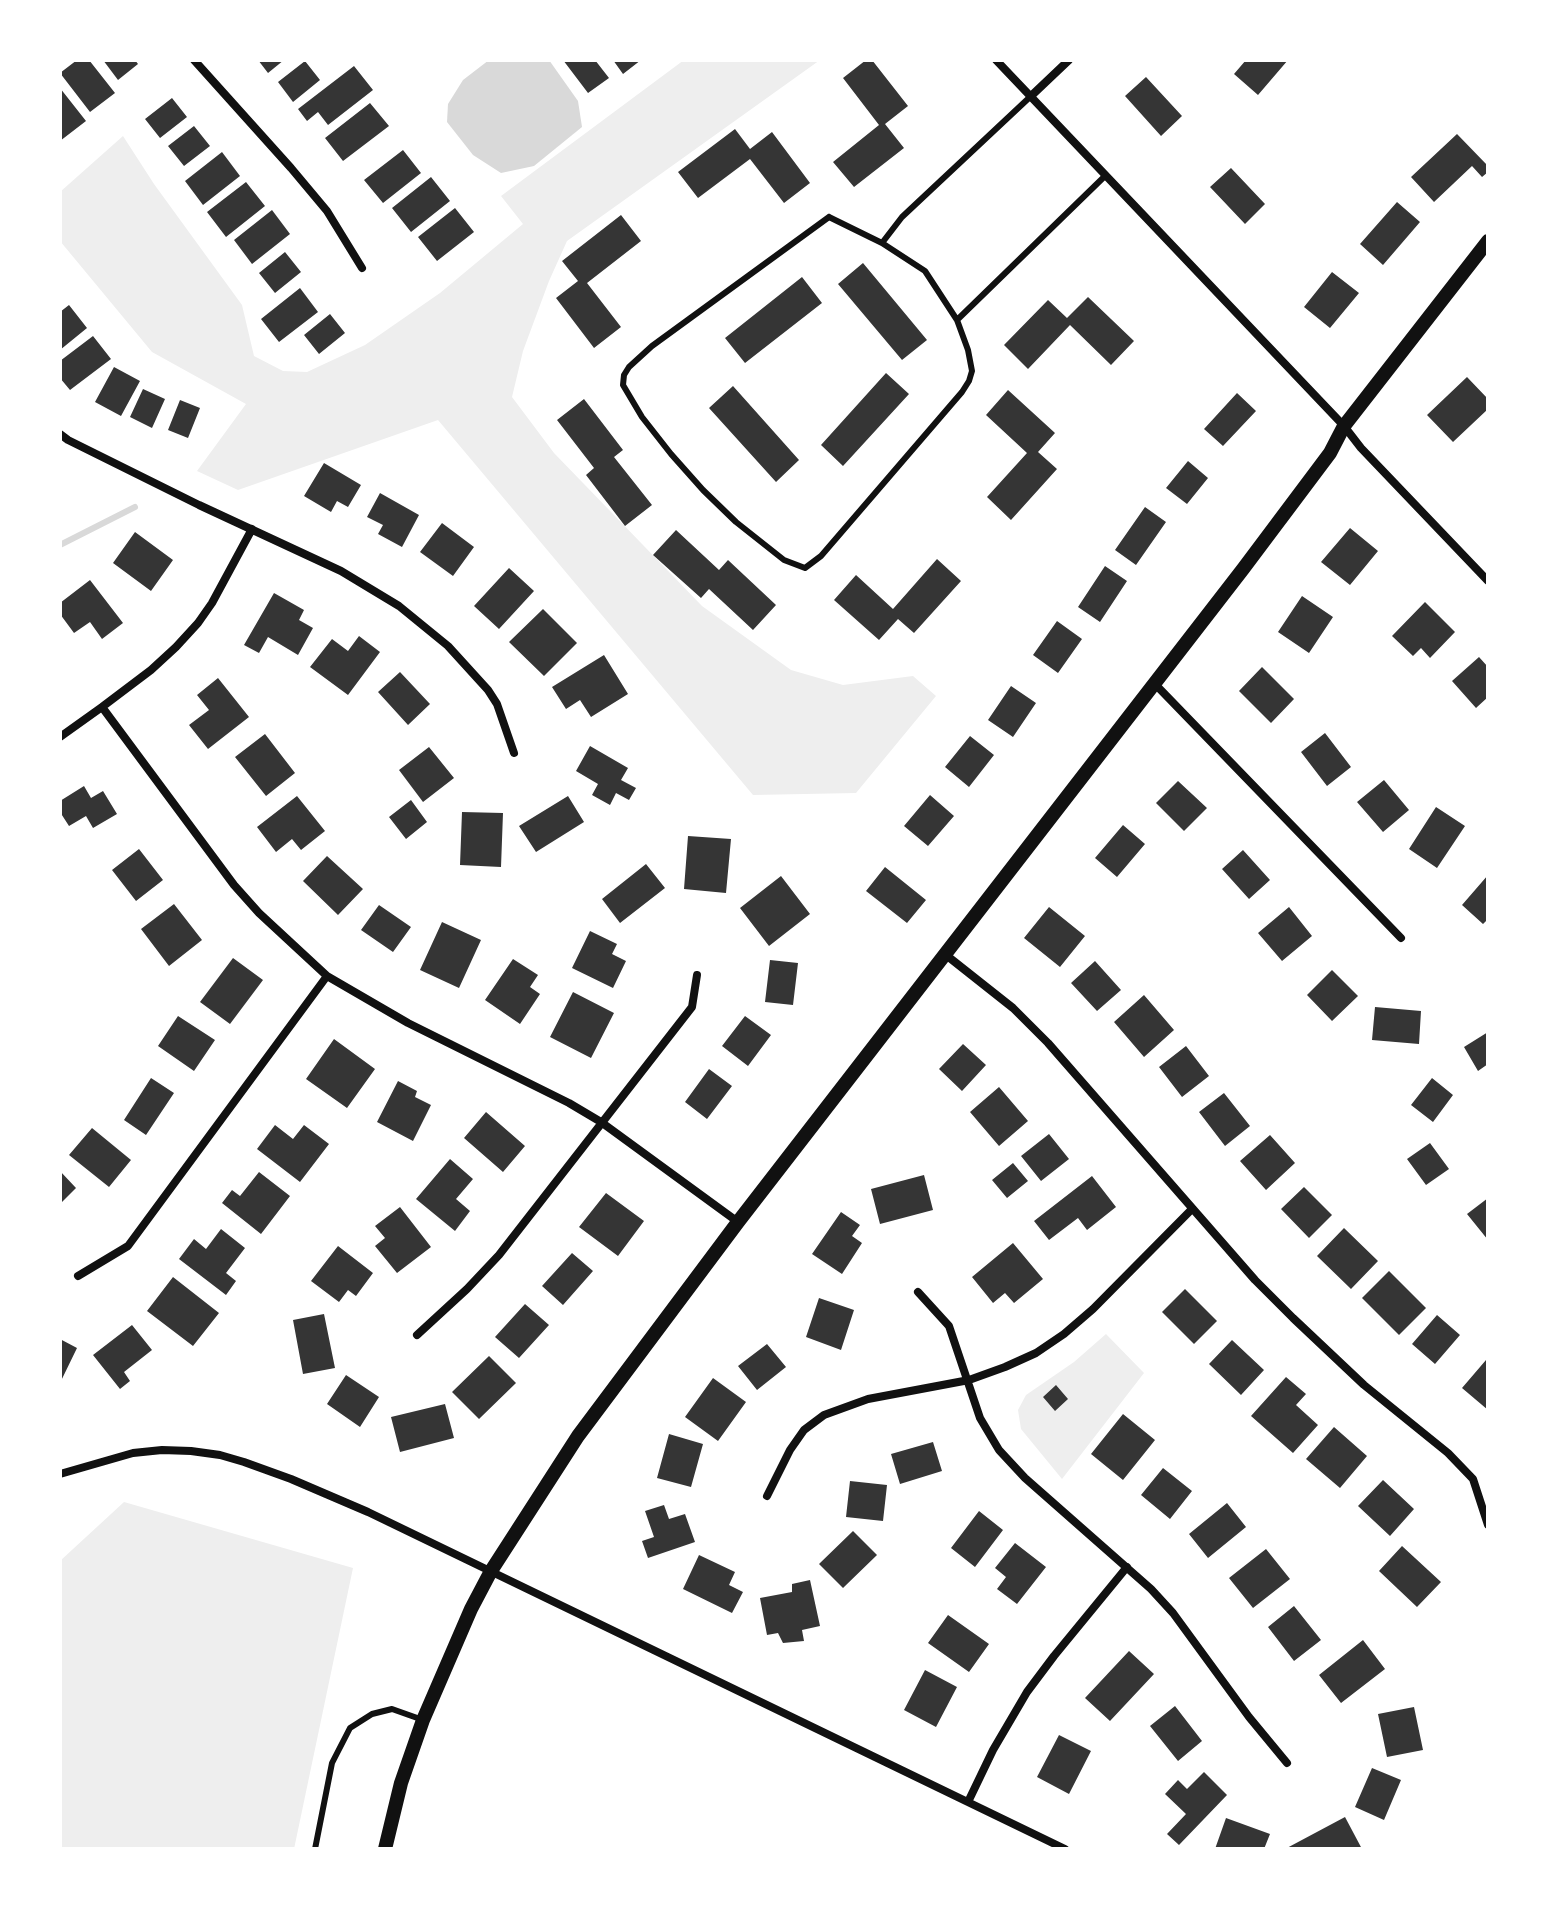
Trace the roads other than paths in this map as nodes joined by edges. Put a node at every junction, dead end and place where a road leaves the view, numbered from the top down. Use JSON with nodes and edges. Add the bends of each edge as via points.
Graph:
{"nodes":[{"id":1,"x":194,"y":60,"type":"edge"},
{"id":2,"x":996,"y":60,"type":"edge"},
{"id":3,"x":1069,"y":60,"type":"edge"},
{"id":4,"x":1030,"y":97,"type":"junction"},
{"id":5,"x":1105,"y":176,"type":"junction"},
{"id":6,"x":1488,"y":241,"type":"edge"},
{"id":7,"x":882,"y":243,"type":"junction"},
{"id":8,"x":362,"y":268,"type":"dead end"},
{"id":9,"x":957,"y":320,"type":"junction"},
{"id":10,"x":1344,"y":426,"type":"junction"},
{"id":11,"x":60,"y":434,"type":"edge"},
{"id":12,"x":252,"y":529,"type":"junction"},
{"id":13,"x":1488,"y":581,"type":"edge"},
{"id":14,"x":1153,"y":683,"type":"junction"},
{"id":15,"x":102,"y":707,"type":"junction"},
{"id":16,"x":60,"y":737,"type":"edge"},
{"id":17,"x":514,"y":753,"type":"dead end"},
{"id":18,"x":1401,"y":938,"type":"dead end"},
{"id":19,"x":946,"y":955,"type":"junction"},
{"id":20,"x":697,"y":975,"type":"dead end"},
{"id":21,"x":327,"y":976,"type":"junction"},
{"id":22,"x":601,"y":1122,"type":"junction"},
{"id":23,"x":1192,"y":1209,"type":"junction"},
{"id":24,"x":738,"y":1222,"type":"junction"},
{"id":25,"x":78,"y":1276,"type":"dead end"},
{"id":26,"x":918,"y":1292,"type":"dead end"},
{"id":27,"x":417,"y":1335,"type":"dead end"},
{"id":28,"x":969,"y":1380,"type":"junction"},
{"id":29,"x":60,"y":1474,"type":"edge"},
{"id":30,"x":767,"y":1496,"type":"dead end"},
{"id":31,"x":1488,"y":1525,"type":"edge"},
{"id":32,"x":1127,"y":1567,"type":"junction"},
{"id":33,"x":491,"y":1571,"type":"junction"},
{"id":34,"x":423,"y":1720,"type":"junction"},
{"id":35,"x":1287,"y":1763,"type":"dead end"},
{"id":36,"x":968,"y":1802,"type":"junction"},
{"id":37,"x":315,"y":1849,"type":"edge"},
{"id":38,"x":385,"y":1849,"type":"edge"},
{"id":39,"x":1065,"y":1849,"type":"edge"}],
"edges":[{"from":1,"to":8,"type":"street","via":[[327,211]]},
{"from":2,"to":4,"type":"street"},
{"from":3,"to":4,"type":"street"},
{"from":4,"to":5,"type":"street"},
{"from":4,"to":7,"type":"lane","via":[[902,217]]},
{"from":5,"to":9,"type":"lane"},
{"from":5,"to":10,"type":"street"},
{"from":6,"to":10,"type":"street"},
{"from":7,"to":9,"type":"lane","via":[[925,271]]},
{"from":7,"to":9,"type":"lane","via":[[829,217],[629,367],[623,385],[642,417],[703,490],[784,560],[805,568],[821,556],[969,381],[968,350]]},
{"from":10,"to":13,"type":"street"},
{"from":10,"to":14,"type":"street","via":[[1330,453]]},
{"from":11,"to":12,"type":"street"},
{"from":12,"to":15,"type":"street","via":[[198,623],[151,670]]},
{"from":12,"to":17,"type":"street","via":[[375,590],[448,646],[497,704]]},
{"from":14,"to":18,"type":"street"},
{"from":14,"to":19,"type":"street"},
{"from":15,"to":16,"type":"street"},
{"from":15,"to":21,"type":"street","via":[[234,885]]},
{"from":19,"to":23,"type":"street","via":[[1048,1043]]},
{"from":19,"to":24,"type":"street"},
{"from":20,"to":22,"type":"street","via":[[692,1007]]},
{"from":21,"to":22,"type":"street"},
{"from":21,"to":25,"type":"street","via":[[128,1246]]},
{"from":22,"to":24,"type":"street"},
{"from":22,"to":27,"type":"street","via":[[499,1255]]},
{"from":23,"to":28,"type":"street","via":[[1064,1334],[1036,1353]]},
{"from":23,"to":31,"type":"street","via":[[1293,1318],[1473,1479]]},
{"from":24,"to":33,"type":"street","via":[[578,1436]]},
{"from":26,"to":28,"type":"street","via":[[949,1326]]},
{"from":28,"to":30,"type":"street","via":[[868,1399],[824,1415],[804,1430]]},
{"from":28,"to":32,"type":"street","via":[[980,1418],[999,1450]]},
{"from":29,"to":33,"type":"street","via":[[133,1453],[220,1455],[291,1479]]},
{"from":32,"to":35,"type":"street","via":[[1173,1613]]},
{"from":32,"to":36,"type":"street","via":[[1027,1692]]},
{"from":33,"to":34,"type":"street"},
{"from":33,"to":36,"type":"street"},
{"from":34,"to":37,"type":"lane","via":[[392,1709],[350,1728],[332,1763]]},
{"from":34,"to":38,"type":"street"},
{"from":36,"to":39,"type":"street"}]}
